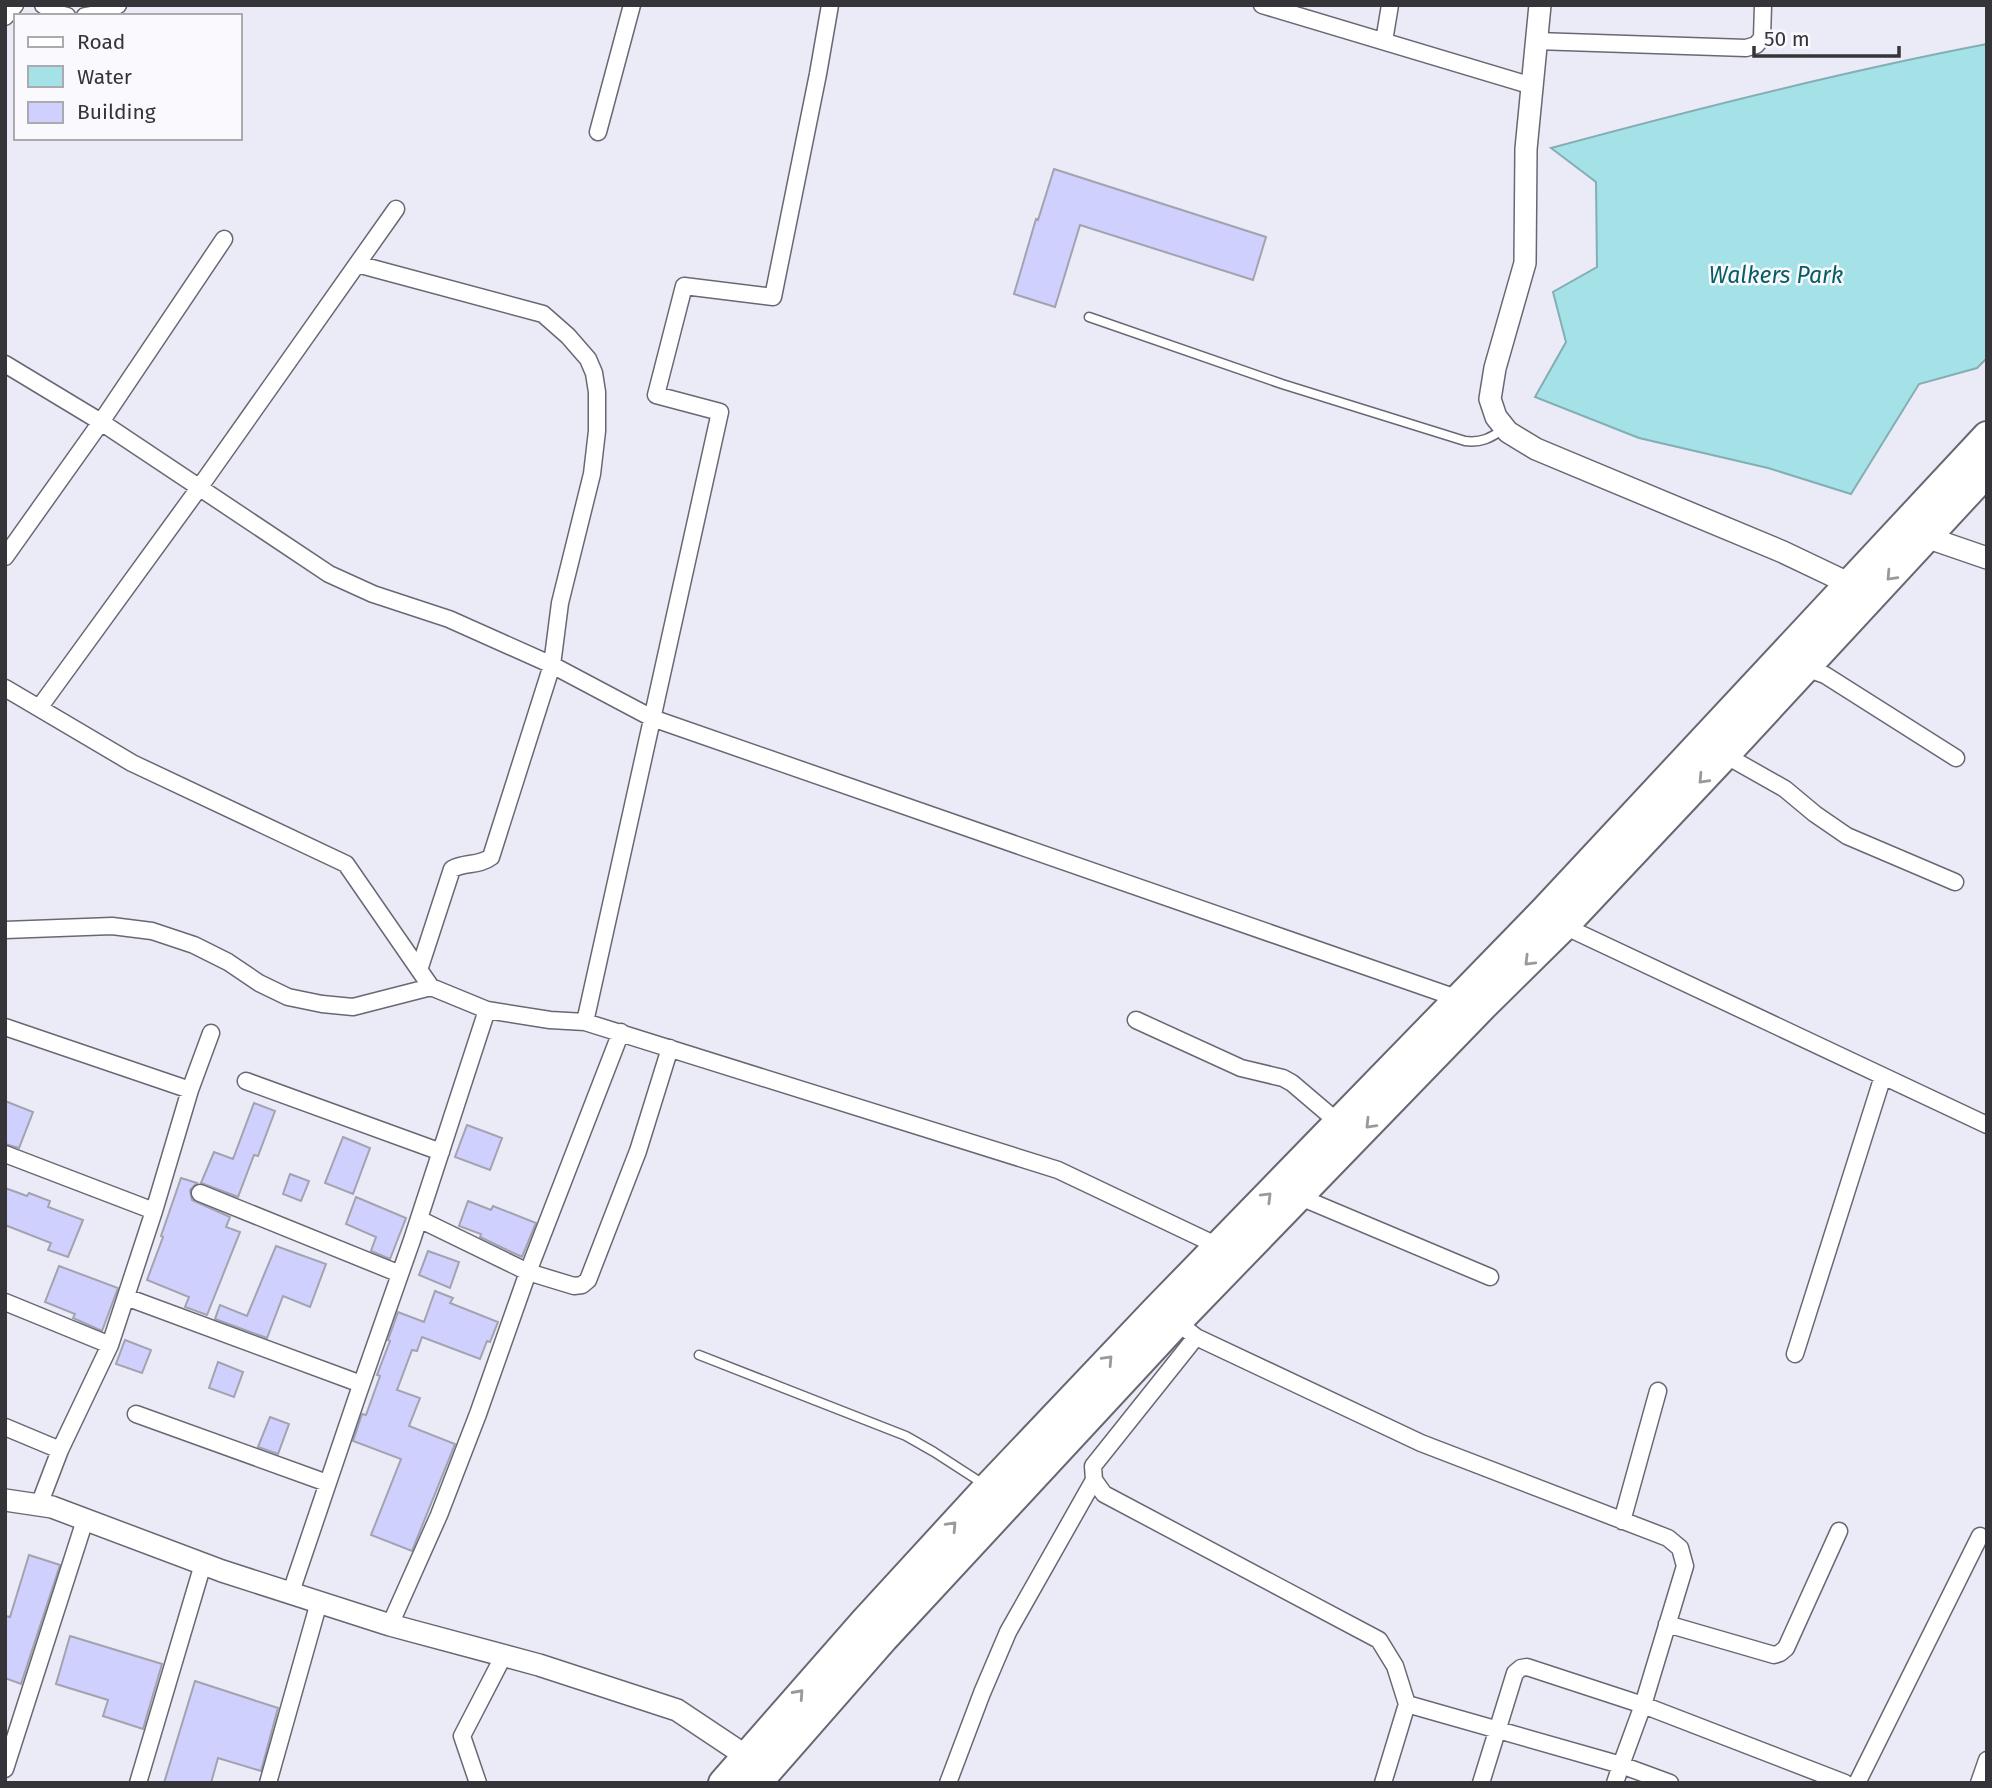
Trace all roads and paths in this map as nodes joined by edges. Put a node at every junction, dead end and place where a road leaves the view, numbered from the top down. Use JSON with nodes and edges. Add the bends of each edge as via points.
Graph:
{"nodes":[{"id":1,"x":15,"y":5,"type":"edge"},
{"id":2,"x":43,"y":5,"type":"edge"},
{"id":3,"x":118,"y":5,"type":"edge"},
{"id":4,"x":632,"y":5,"type":"edge"},
{"id":5,"x":830,"y":5,"type":"edge"},
{"id":6,"x":1262,"y":5,"type":"edge"},
{"id":7,"x":1390,"y":5,"type":"edge"},
{"id":8,"x":1540,"y":5,"type":"edge"},
{"id":9,"x":1763,"y":5,"type":"edge"},
{"id":10,"x":60,"y":14,"type":"edge"},
{"id":11,"x":96,"y":14,"type":"edge"},
{"id":12,"x":5,"y":18,"type":"edge"},
{"id":13,"x":1384,"y":41,"type":"junction"},
{"id":14,"x":1536,"y":41,"type":"junction"},
{"id":15,"x":1532,"y":86,"type":"junction"},
{"id":16,"x":598,"y":132,"type":"dead end"},
{"id":17,"x":396,"y":209,"type":"dead end"},
{"id":18,"x":224,"y":239,"type":"dead end"},
{"id":19,"x":357,"y":264,"type":"junction"},
{"id":20,"x":1089,"y":317,"type":"dead end"},
{"id":21,"x":5,"y":364,"type":"edge"},
{"id":22,"x":101,"y":422,"type":"junction"},
{"id":23,"x":1505,"y":428,"type":"junction"},
{"id":24,"x":1987,"y":436,"type":"edge"},
{"id":25,"x":1987,"y":472,"type":"edge"},
{"id":26,"x":199,"y":488,"type":"junction"},
{"id":27,"x":1916,"y":531,"type":"junction"},
{"id":28,"x":5,"y":557,"type":"edge"},
{"id":29,"x":1987,"y":558,"type":"edge"},
{"id":30,"x":1848,"y":583,"type":"junction"},
{"id":31,"x":552,"y":665,"type":"junction"},
{"id":32,"x":1806,"y":668,"type":"junction"},
{"id":33,"x":5,"y":688,"type":"edge"},
{"id":34,"x":39,"y":708,"type":"junction"},
{"id":35,"x":652,"y":718,"type":"junction"},
{"id":36,"x":1725,"y":755,"type":"junction"},
{"id":37,"x":1956,"y":758,"type":"dead end"},
{"id":38,"x":1955,"y":882,"type":"dead end"},
{"id":39,"x":1564,"y":926,"type":"junction"},
{"id":40,"x":5,"y":930,"type":"edge"},
{"id":41,"x":419,"y":970,"type":"junction"},
{"id":42,"x":431,"y":987,"type":"junction"},
{"id":43,"x":1470,"y":1003,"type":"junction"},
{"id":44,"x":487,"y":1010,"type":"junction"},
{"id":45,"x":1136,"y":1020,"type":"dead end"},
{"id":46,"x":585,"y":1022,"type":"junction"},
{"id":47,"x":5,"y":1027,"type":"edge"},
{"id":48,"x":621,"y":1032,"type":"junction"},
{"id":49,"x":211,"y":1033,"type":"dead end"},
{"id":50,"x":670,"y":1048,"type":"junction"},
{"id":51,"x":1883,"y":1076,"type":"junction"},
{"id":52,"x":246,"y":1081,"type":"dead end"},
{"id":53,"x":190,"y":1090,"type":"junction"},
{"id":54,"x":1339,"y":1123,"type":"junction"},
{"id":55,"x":1987,"y":1125,"type":"edge"},
{"id":56,"x":441,"y":1152,"type":"junction"},
{"id":57,"x":5,"y":1154,"type":"edge"},
{"id":58,"x":200,"y":1194,"type":"dead end"},
{"id":59,"x":1300,"y":1197,"type":"junction"},
{"id":60,"x":154,"y":1211,"type":"junction"},
{"id":61,"x":419,"y":1219,"type":"junction"},
{"id":62,"x":1219,"y":1246,"type":"junction"},
{"id":63,"x":528,"y":1272,"type":"junction"},
{"id":64,"x":400,"y":1274,"type":"junction"},
{"id":65,"x":1490,"y":1277,"type":"dead end"},
{"id":66,"x":126,"y":1297,"type":"junction"},
{"id":67,"x":5,"y":1302,"type":"edge"},
{"id":68,"x":1177,"y":1322,"type":"junction"},
{"id":69,"x":110,"y":1345,"type":"junction"},
{"id":70,"x":699,"y":1354,"type":"dead end"},
{"id":71,"x":1795,"y":1354,"type":"dead end"},
{"id":72,"x":361,"y":1384,"type":"junction"},
{"id":73,"x":1658,"y":1391,"type":"dead end"},
{"id":74,"x":136,"y":1414,"type":"dead end"},
{"id":75,"x":5,"y":1427,"type":"edge"},
{"id":76,"x":60,"y":1450,"type":"junction"},
{"id":77,"x":1094,"y":1480,"type":"junction"},
{"id":78,"x":327,"y":1483,"type":"junction"},
{"id":79,"x":988,"y":1487,"type":"junction"},
{"id":80,"x":5,"y":1500,"type":"edge"},
{"id":81,"x":40,"y":1505,"type":"junction"},
{"id":82,"x":85,"y":1520,"type":"junction"},
{"id":83,"x":1622,"y":1521,"type":"junction"},
{"id":84,"x":1839,"y":1531,"type":"dead end"},
{"id":85,"x":1980,"y":1536,"type":"dead end"},
{"id":86,"x":203,"y":1564,"type":"junction"},
{"id":87,"x":290,"y":1592,"type":"junction"},
{"id":88,"x":319,"y":1602,"type":"junction"},
{"id":89,"x":1667,"y":1624,"type":"junction"},
{"id":90,"x":390,"y":1625,"type":"junction"},
{"id":91,"x":504,"y":1656,"type":"junction"},
{"id":92,"x":1407,"y":1704,"type":"junction"},
{"id":93,"x":1643,"y":1704,"type":"junction"},
{"id":94,"x":786,"y":1729,"type":"junction"},
{"id":95,"x":1499,"y":1729,"type":"junction"},
{"id":96,"x":746,"y":1756,"type":"junction"},
{"id":97,"x":1987,"y":1760,"type":"edge"},
{"id":98,"x":1621,"y":1765,"type":"junction"},
{"id":99,"x":5,"y":1769,"type":"edge"},
{"id":100,"x":138,"y":1783,"type":"edge"},
{"id":101,"x":268,"y":1783,"type":"edge"},
{"id":102,"x":478,"y":1783,"type":"edge"},
{"id":103,"x":723,"y":1783,"type":"edge"},
{"id":104,"x":757,"y":1783,"type":"edge"},
{"id":105,"x":948,"y":1783,"type":"edge"},
{"id":106,"x":1382,"y":1783,"type":"edge"},
{"id":107,"x":1481,"y":1783,"type":"edge"},
{"id":108,"x":1615,"y":1783,"type":"edge"},
{"id":109,"x":1670,"y":1783,"type":"edge"},
{"id":110,"x":1845,"y":1783,"type":"edge"},
{"id":111,"x":1857,"y":1783,"type":"edge"},
{"id":112,"x":1979,"y":1783,"type":"edge"}],
"edges":[{"from":1,"to":12,"type":"street"},
{"from":2,"to":10,"type":"street"},
{"from":3,"to":11,"type":"street"},
{"from":4,"to":16,"type":"street"},
{"from":5,"to":35,"type":"street","via":[[773,296],[684,286],[656,395],[720,412]]},
{"from":6,"to":13,"type":"street"},
{"from":7,"to":13,"type":"street"},
{"from":8,"to":14,"type":"main road"},
{"from":9,"to":14,"type":"street","via":[[1762,38],[1746,48]]},
{"from":13,"to":15,"type":"street"},
{"from":14,"to":15,"type":"main road"},
{"from":15,"to":23,"type":"main road","via":[[1526,149],[1525,263],[1490,398]]},
{"from":17,"to":19,"type":"street"},
{"from":18,"to":22,"type":"street"},
{"from":19,"to":26,"type":"street"},
{"from":19,"to":31,"type":"street","via":[[542,314],[588,359],[597,392],[592,474],[560,603]]},
{"from":20,"to":23,"type":"lane","via":[[1465,441],[1478,443]]},
{"from":21,"to":22,"type":"street"},
{"from":22,"to":26,"type":"street"},
{"from":22,"to":28,"type":"street"},
{"from":23,"to":30,"type":"main road","via":[[1535,449]]},
{"from":24,"to":27,"type":"highway"},
{"from":25,"to":27,"type":"highway"},
{"from":26,"to":31,"type":"street","via":[[328,574],[449,618]]},
{"from":26,"to":34,"type":"street"},
{"from":27,"to":29,"type":"main road"},
{"from":27,"to":30,"type":"highway"},
{"from":27,"to":32,"type":"highway","one_way":true},
{"from":30,"to":43,"type":"highway"},
{"from":31,"to":35,"type":"street"},
{"from":31,"to":41,"type":"street","via":[[491,857],[484,863],[452,869]]},
{"from":32,"to":36,"type":"highway"},
{"from":32,"to":37,"type":"street","via":[[1825,675]]},
{"from":33,"to":34,"type":"street"},
{"from":34,"to":41,"type":"street","via":[[132,763],[346,864]]},
{"from":35,"to":43,"type":"street"},
{"from":35,"to":46,"type":"street"},
{"from":36,"to":38,"type":"street","via":[[1785,789],[1847,836]]},
{"from":36,"to":39,"type":"highway","one_way":true},
{"from":39,"to":43,"type":"highway","one_way":true},
{"from":39,"to":51,"type":"street"},
{"from":40,"to":42,"type":"street","via":[[112,926],[152,931],[194,945],[288,997],[323,1004],[353,1007]]},
{"from":41,"to":42,"type":"street"},
{"from":42,"to":44,"type":"street"},
{"from":43,"to":54,"type":"highway"},
{"from":43,"to":59,"type":"highway","one_way":true},
{"from":44,"to":46,"type":"street"},
{"from":44,"to":56,"type":"street"},
{"from":45,"to":54,"type":"street","via":[[1241,1068],[1283,1078]]},
{"from":46,"to":48,"type":"street"},
{"from":47,"to":53,"type":"street"},
{"from":48,"to":50,"type":"street"},
{"from":48,"to":63,"type":"street"},
{"from":49,"to":53,"type":"street"},
{"from":50,"to":62,"type":"street","via":[[1058,1171]]},
{"from":50,"to":63,"type":"street","via":[[638,1151],[588,1280],[574,1286]]},
{"from":51,"to":55,"type":"street"},
{"from":51,"to":71,"type":"street"},
{"from":52,"to":56,"type":"street"},
{"from":53,"to":60,"type":"street"},
{"from":62,"to":54,"type":"highway","one_way":true},
{"from":56,"to":61,"type":"street"},
{"from":57,"to":60,"type":"street"},
{"from":58,"to":64,"type":"street"},
{"from":59,"to":65,"type":"street"},
{"from":59,"to":68,"type":"highway"},
{"from":60,"to":66,"type":"street"},
{"from":61,"to":63,"type":"street"},
{"from":61,"to":64,"type":"street"},
{"from":62,"to":68,"type":"highway"},
{"from":63,"to":90,"type":"street","via":[[439,1515]]},
{"from":64,"to":72,"type":"street"},
{"from":66,"to":69,"type":"street"},
{"from":66,"to":72,"type":"street"},
{"from":67,"to":69,"type":"street"},
{"from":68,"to":77,"type":"street","via":[[1093,1466]]},
{"from":79,"to":68,"type":"highway","one_way":true},
{"from":68,"to":83,"type":"street","via":[[1421,1443]]},
{"from":68,"to":94,"type":"highway","via":[[884,1638]]},
{"from":69,"to":76,"type":"street"},
{"from":70,"to":79,"type":"lane","via":[[906,1436]]},
{"from":72,"to":78,"type":"street"},
{"from":73,"to":83,"type":"street"},
{"from":74,"to":78,"type":"street"},
{"from":75,"to":76,"type":"street"},
{"from":76,"to":81,"type":"street"},
{"from":77,"to":92,"type":"street","via":[[1104,1494],[1379,1640],[1395,1666]]},
{"from":77,"to":105,"type":"street","via":[[1008,1632]]},
{"from":78,"to":87,"type":"street"},
{"from":94,"to":79,"type":"highway","one_way":true},
{"from":80,"to":81,"type":"main road"},
{"from":81,"to":82,"type":"main road"},
{"from":82,"to":86,"type":"main road"},
{"from":82,"to":99,"type":"street"},
{"from":83,"to":89,"type":"street","via":[[1668,1538],[1680,1548],[1685,1566]]},
{"from":84,"to":89,"type":"street","via":[[1780,1653],[1774,1656]]},
{"from":85,"to":111,"type":"street"},
{"from":86,"to":87,"type":"main road"},
{"from":86,"to":100,"type":"street"},
{"from":87,"to":88,"type":"main road"},
{"from":88,"to":90,"type":"main road"},
{"from":88,"to":101,"type":"street"},
{"from":89,"to":93,"type":"street"},
{"from":90,"to":91,"type":"main road"},
{"from":91,"to":96,"type":"main road","via":[[677,1710]]},
{"from":91,"to":102,"type":"street","via":[[462,1736]]},
{"from":92,"to":95,"type":"street"},
{"from":92,"to":106,"type":"street"},
{"from":93,"to":95,"type":"street","via":[[1521,1668],[1515,1673]]},
{"from":93,"to":98,"type":"street"},
{"from":93,"to":110,"type":"street"},
{"from":94,"to":96,"type":"highway"},
{"from":94,"to":104,"type":"highway"},
{"from":95,"to":98,"type":"street"},
{"from":95,"to":107,"type":"street"},
{"from":96,"to":103,"type":"highway"},
{"from":97,"to":112,"type":"street"},
{"from":98,"to":108,"type":"street"},
{"from":98,"to":109,"type":"street"}]}
